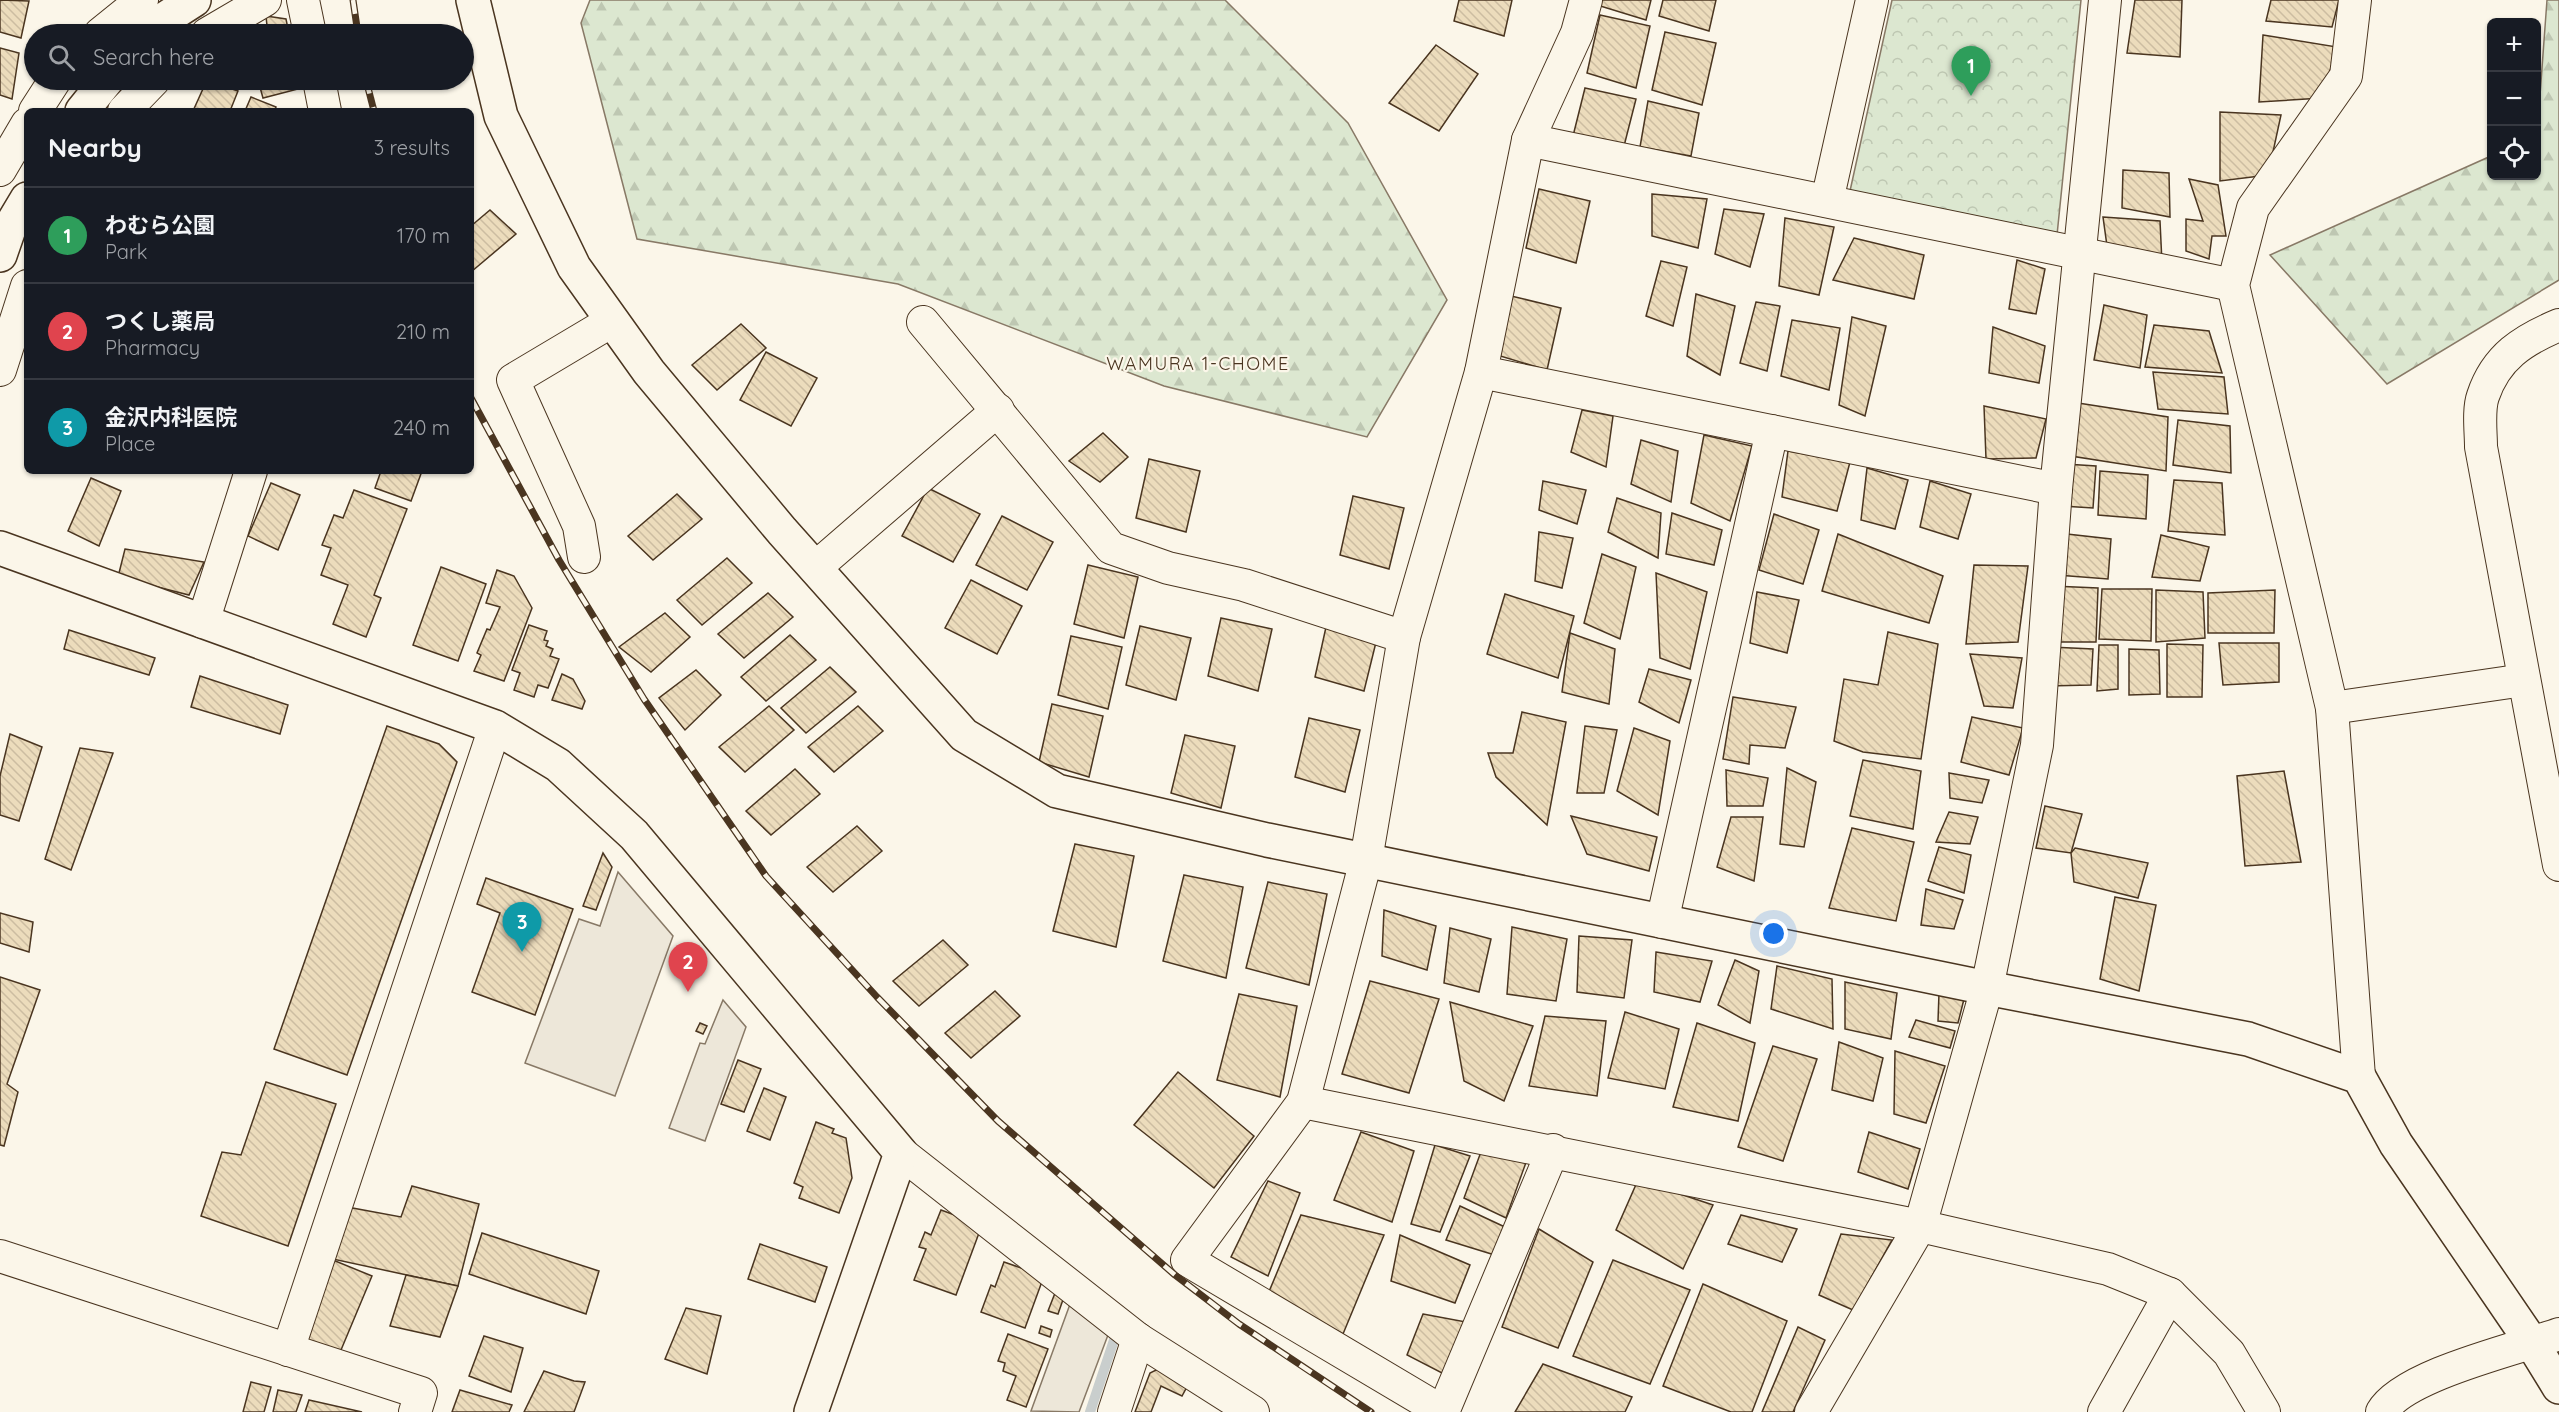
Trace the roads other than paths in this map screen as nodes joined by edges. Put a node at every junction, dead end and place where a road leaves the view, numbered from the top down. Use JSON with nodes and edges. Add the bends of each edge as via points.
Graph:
{"nodes":[{"id":1,"x":142,"y":0,"type":"edge"},
{"id":2,"x":194,"y":0,"type":"edge"},
{"id":3,"x":265,"y":0,"type":"edge"},
{"id":4,"x":303,"y":0,"type":"edge"},
{"id":5,"x":473,"y":0,"type":"edge"},
{"id":6,"x":1586,"y":0,"type":"edge"},
{"id":7,"x":1872,"y":0,"type":"edge"},
{"id":8,"x":2105,"y":0,"type":"edge"},
{"id":9,"x":2355,"y":0,"type":"edge"},
{"id":10,"x":112,"y":24,"type":"edge"},
{"id":11,"x":159,"y":24,"type":"edge"},
{"id":12,"x":224,"y":24,"type":"edge"},
{"id":13,"x":308,"y":24,"type":"edge"},
{"id":14,"x":49,"y":90,"type":"edge"},
{"id":15,"x":99,"y":90,"type":"edge"},
{"id":16,"x":144,"y":90,"type":"edge"},
{"id":17,"x":321,"y":90,"type":"edge"},
{"id":18,"x":37,"y":108,"type":"edge"},
{"id":19,"x":84,"y":108,"type":"edge"},
{"id":20,"x":127,"y":108,"type":"edge"},
{"id":21,"x":324,"y":108,"type":"edge"},
{"id":22,"x":24,"y":129,"type":"edge"},
{"id":23,"x":1528,"y":140,"type":"junction"},
{"id":24,"x":0,"y":170,"type":"edge"},
{"id":25,"x":1827,"y":201,"type":"junction"},
{"id":26,"x":24,"y":204,"type":"edge"},
{"id":27,"x":2079,"y":253,"type":"junction"},
{"id":28,"x":0,"y":255,"type":"edge"},
{"id":29,"x":2233,"y":285,"type":"junction"},
{"id":30,"x":24,"y":295,"type":"edge"},
{"id":31,"x":612,"y":321,"type":"junction"},
{"id":32,"x":923,"y":322,"type":"dead end"},
{"id":33,"x":2559,"y":325,"type":"edge"},
{"id":34,"x":0,"y":370,"type":"edge"},
{"id":35,"x":1481,"y":372,"type":"junction"},
{"id":36,"x":998,"y":410,"type":"junction"},
{"id":37,"x":1772,"y":431,"type":"junction"},
{"id":38,"x":249,"y":474,"type":"edge"},
{"id":39,"x":2056,"y":489,"type":"junction"},
{"id":40,"x":0,"y":548,"type":"edge"},
{"id":41,"x":584,"y":557,"type":"dead end"},
{"id":42,"x":815,"y":568,"type":"junction"},
{"id":43,"x":203,"y":622,"type":"junction"},
{"id":44,"x":1404,"y":638,"type":"junction"},
{"id":45,"x":2524,"y":680,"type":"junction"},
{"id":46,"x":2332,"y":708,"type":"junction"},
{"id":47,"x":495,"y":727,"type":"junction"},
{"id":48,"x":1366,"y":860,"type":"junction"},
{"id":49,"x":2559,"y":865,"type":"edge"},
{"id":50,"x":1662,"y":922,"type":"junction"},
{"id":51,"x":1987,"y":988,"type":"junction"},
{"id":52,"x":2359,"y":1077,"type":"junction"},
{"id":53,"x":1303,"y":1102,"type":"junction"},
{"id":54,"x":1553,"y":1150,"type":"junction"},
{"id":55,"x":901,"y":1152,"type":"junction"},
{"id":56,"x":1920,"y":1226,"type":"junction"},
{"id":57,"x":0,"y":1256,"type":"edge"},
{"id":58,"x":2170,"y":1294,"type":"junction"},
{"id":59,"x":1138,"y":1339,"type":"junction"},
{"id":60,"x":2546,"y":1339,"type":"edge"},
{"id":61,"x":288,"y":1350,"type":"junction"},
{"id":62,"x":2559,"y":1388,"type":"edge"},
{"id":63,"x":415,"y":1412,"type":"edge"},
{"id":64,"x":812,"y":1412,"type":"edge"},
{"id":65,"x":1114,"y":1412,"type":"edge"},
{"id":66,"x":1253,"y":1412,"type":"edge"},
{"id":67,"x":1443,"y":1412,"type":"edge"},
{"id":68,"x":1811,"y":1412,"type":"edge"},
{"id":69,"x":2104,"y":1412,"type":"edge"},
{"id":70,"x":2264,"y":1412,"type":"edge"},
{"id":71,"x":2382,"y":1412,"type":"edge"}],
"edges":[{"from":1,"to":10,"type":"street"},
{"from":2,"to":11,"type":"street"},
{"from":3,"to":12,"type":"street"},
{"from":4,"to":13,"type":"street"},
{"from":5,"to":31,"type":"street","via":[[501,116],[574,267]]},
{"from":6,"to":23,"type":"street","via":[[1577,33]]},
{"from":7,"to":25,"type":"street"},
{"from":8,"to":27,"type":"street"},
{"from":9,"to":29,"type":"street","via":[[2346,76],[2253,208]]},
{"from":14,"to":18,"type":"street"},
{"from":15,"to":19,"type":"street"},
{"from":16,"to":20,"type":"street"},
{"from":17,"to":21,"type":"street"},
{"from":22,"to":24,"type":"street"},
{"from":23,"to":25,"type":"street"},
{"from":23,"to":35,"type":"street"},
{"from":25,"to":27,"type":"street"},
{"from":26,"to":28,"type":"street"},
{"from":27,"to":29,"type":"street"},
{"from":27,"to":39,"type":"street"},
{"from":29,"to":46,"type":"street"},
{"from":30,"to":34,"type":"street"},
{"from":31,"to":41,"type":"street","via":[[513,380],[579,526]]},
{"from":31,"to":42,"type":"street","via":[[649,372]]},
{"from":32,"to":36,"type":"street"},
{"from":33,"to":45,"type":"street","via":[[2503,357],[2482,397],[2481,447]]},
{"from":35,"to":37,"type":"street"},
{"from":35,"to":44,"type":"street"},
{"from":36,"to":42,"type":"street"},
{"from":36,"to":44,"type":"street","via":[[1111,548],[1168,568],[1244,585]]},
{"from":37,"to":39,"type":"street"},
{"from":37,"to":50,"type":"street"},
{"from":38,"to":43,"type":"street"},
{"from":39,"to":51,"type":"street","via":[[2037,746]]},
{"from":40,"to":43,"type":"street"},
{"from":42,"to":48,"type":"street","via":[[964,735],[1057,791]]},
{"from":43,"to":47,"type":"street"},
{"from":44,"to":48,"type":"street"},
{"from":45,"to":46,"type":"street"},
{"from":45,"to":49,"type":"street"},
{"from":46,"to":52,"type":"street"},
{"from":47,"to":55,"type":"street","via":[[558,765],[634,835]]},
{"from":47,"to":61,"type":"street"},
{"from":48,"to":50,"type":"street"},
{"from":48,"to":53,"type":"street"},
{"from":50,"to":51,"type":"street"},
{"from":51,"to":52,"type":"street","via":[[2248,1039]]},
{"from":51,"to":56,"type":"street"},
{"from":52,"to":60,"type":"street","via":[[2396,1144]]},
{"from":53,"to":54,"type":"street"},
{"from":53,"to":67,"type":"street","via":[[1187,1260]]},
{"from":54,"to":56,"type":"street"},
{"from":54,"to":67,"type":"street"},
{"from":55,"to":59,"type":"street"},
{"from":55,"to":64,"type":"street"},
{"from":56,"to":58,"type":"street","via":[[2108,1269]]},
{"from":56,"to":68,"type":"street"},
{"from":57,"to":61,"type":"street"},
{"from":58,"to":69,"type":"street"},
{"from":58,"to":70,"type":"street","via":[[2229,1353]]},
{"from":59,"to":65,"type":"street"},
{"from":59,"to":66,"type":"street"},
{"from":60,"to":62,"type":"street"},
{"from":60,"to":71,"type":"street","via":[[2415,1383]]},
{"from":61,"to":63,"type":"street","via":[[421,1393]]}]}
